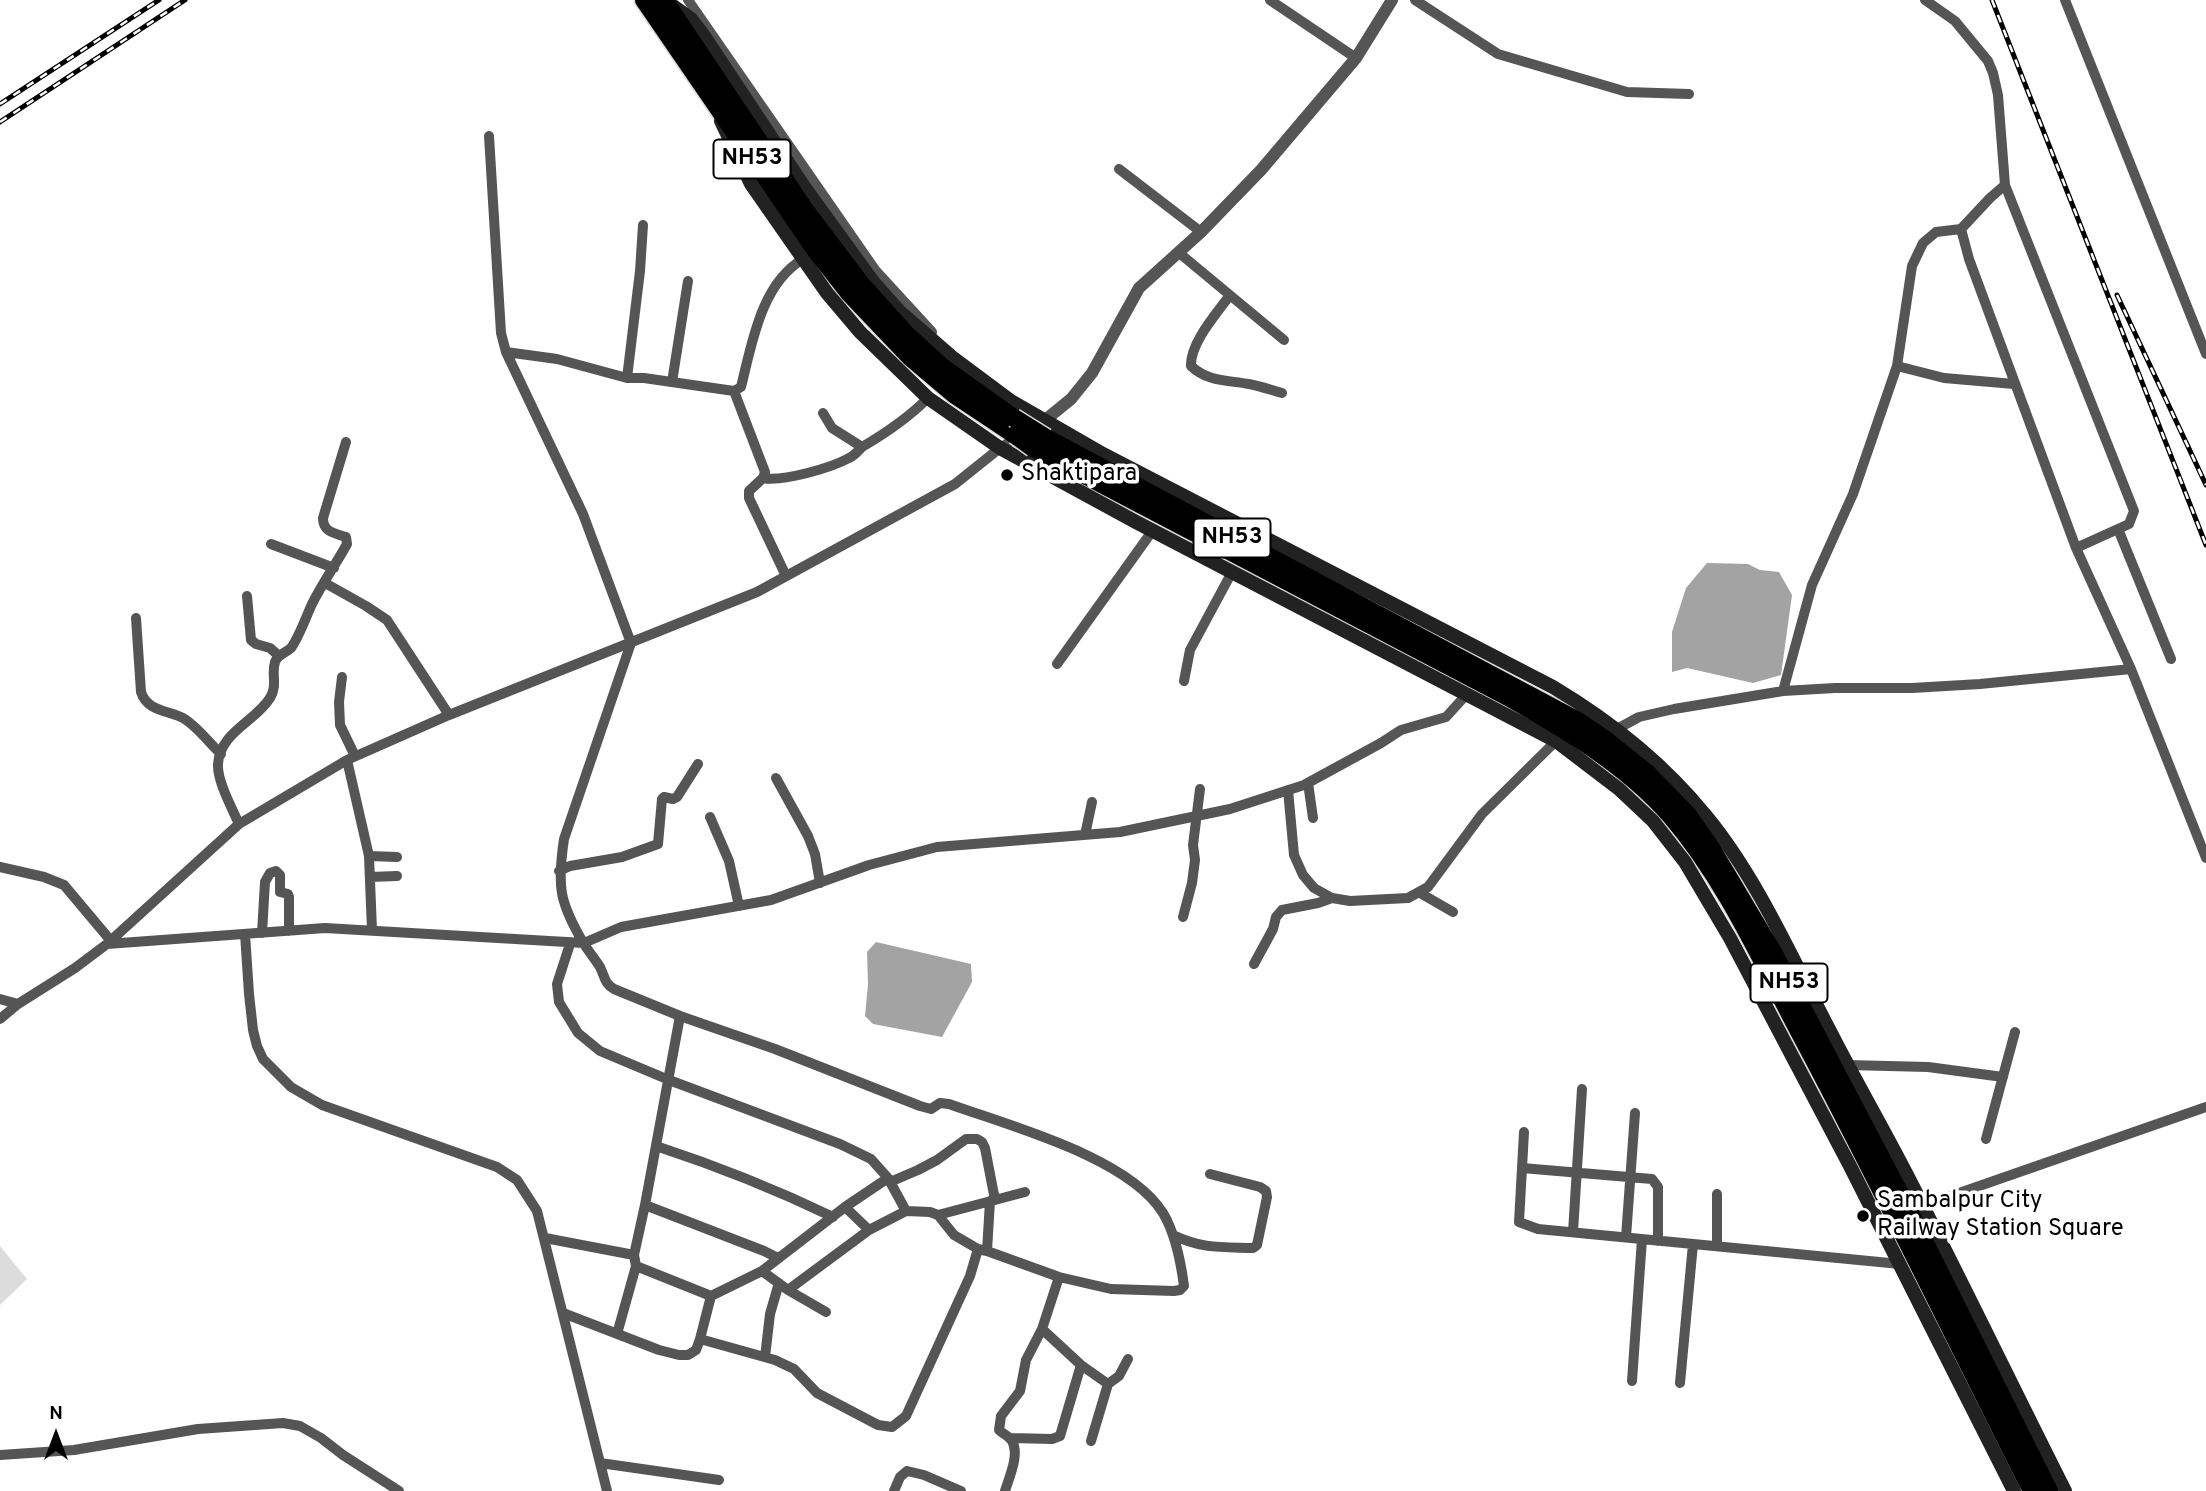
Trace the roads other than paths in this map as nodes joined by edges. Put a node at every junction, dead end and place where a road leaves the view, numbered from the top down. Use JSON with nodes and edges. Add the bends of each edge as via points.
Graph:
{"nodes":[{"id":1,"x":644,"y":0,"type":"edge"},
{"id":2,"x":664,"y":0,"type":"edge"},
{"id":3,"x":688,"y":0,"type":"edge"},
{"id":4,"x":1270,"y":0,"type":"edge"},
{"id":5,"x":1392,"y":0,"type":"edge"},
{"id":6,"x":1415,"y":0,"type":"edge"},
{"id":7,"x":1925,"y":0,"type":"edge"},
{"id":8,"x":2065,"y":0,"type":"edge"},
{"id":9,"x":1356,"y":58,"type":"junction"},
{"id":10,"x":1689,"y":94,"type":"dead end"},
{"id":11,"x":711,"y":97,"type":"junction"},
{"id":12,"x":489,"y":136,"type":"dead end"},
{"id":13,"x":1119,"y":169,"type":"dead end"},
{"id":14,"x":2005,"y":185,"type":"junction"},
{"id":15,"x":643,"y":225,"type":"dead end"},
{"id":16,"x":1961,"y":229,"type":"junction"},
{"id":17,"x":1201,"y":232,"type":"junction"},
{"id":18,"x":1178,"y":252,"type":"junction"},
{"id":19,"x":803,"y":259,"type":"junction"},
{"id":20,"x":688,"y":281,"type":"dead end"},
{"id":21,"x":1230,"y":295,"type":"junction"},
{"id":22,"x":872,"y":307,"type":"junction"},
{"id":23,"x":1284,"y":340,"type":"dead end"},
{"id":24,"x":941,"y":348,"type":"junction"},
{"id":25,"x":506,"y":352,"type":"junction"},
{"id":26,"x":2206,"y":354,"type":"edge"},
{"id":27,"x":1897,"y":366,"type":"junction"},
{"id":28,"x":627,"y":378,"type":"junction"},
{"id":29,"x":672,"y":382,"type":"junction"},
{"id":30,"x":2014,"y":384,"type":"junction"},
{"id":31,"x":734,"y":391,"type":"junction"},
{"id":32,"x":1282,"y":393,"type":"dead end"},
{"id":33,"x":928,"y":398,"type":"junction"},
{"id":34,"x":823,"y":413,"type":"dead end"},
{"id":35,"x":1044,"y":421,"type":"junction"},
{"id":36,"x":346,"y":442,"type":"dead end"},
{"id":37,"x":862,"y":447,"type":"junction"},
{"id":38,"x":1000,"y":448,"type":"junction"},
{"id":39,"x":763,"y":478,"type":"junction"},
{"id":40,"x":2118,"y":529,"type":"junction"},
{"id":41,"x":1153,"y":530,"type":"junction"},
{"id":42,"x":271,"y":544,"type":"dead end"},
{"id":43,"x":2076,"y":548,"type":"junction"},
{"id":44,"x":334,"y":568,"type":"junction"},
{"id":45,"x":1232,"y":572,"type":"junction"},
{"id":46,"x":786,"y":576,"type":"junction"},
{"id":47,"x":325,"y":583,"type":"junction"},
{"id":48,"x":247,"y":596,"type":"dead end"},
{"id":49,"x":136,"y":618,"type":"dead end"},
{"id":50,"x":631,"y":643,"type":"junction"},
{"id":51,"x":279,"y":656,"type":"junction"},
{"id":52,"x":2171,"y":659,"type":"dead end"},
{"id":53,"x":1056,"y":664,"type":"dead end"},
{"id":54,"x":2131,"y":669,"type":"junction"},
{"id":55,"x":342,"y":677,"type":"dead end"},
{"id":56,"x":1184,"y":681,"type":"dead end"},
{"id":57,"x":1783,"y":691,"type":"junction"},
{"id":58,"x":1467,"y":694,"type":"junction"},
{"id":59,"x":449,"y":715,"type":"junction"},
{"id":60,"x":1617,"y":729,"type":"junction"},
{"id":61,"x":1556,"y":741,"type":"junction"},
{"id":62,"x":221,"y":754,"type":"junction"},
{"id":63,"x":351,"y":758,"type":"junction"},
{"id":64,"x":698,"y":764,"type":"dead end"},
{"id":65,"x":776,"y":778,"type":"dead end"},
{"id":66,"x":1308,"y":783,"type":"junction"},
{"id":67,"x":1200,"y":789,"type":"dead end"},
{"id":68,"x":1288,"y":790,"type":"junction"},
{"id":69,"x":1092,"y":802,"type":"dead end"},
{"id":70,"x":1196,"y":816,"type":"junction"},
{"id":71,"x":710,"y":817,"type":"dead end"},
{"id":72,"x":1313,"y":818,"type":"dead end"},
{"id":73,"x":239,"y":824,"type":"junction"},
{"id":74,"x":1085,"y":835,"type":"junction"},
{"id":75,"x":369,"y":856,"type":"junction"},
{"id":76,"x":397,"y":857,"type":"dead end"},
{"id":77,"x":2206,"y":858,"type":"edge"},
{"id":78,"x":0,"y":867,"type":"edge"},
{"id":79,"x":559,"y":871,"type":"junction"},
{"id":80,"x":397,"y":876,"type":"dead end"},
{"id":81,"x":370,"y":877,"type":"junction"},
{"id":82,"x":820,"y":883,"type":"junction"},
{"id":83,"x":1420,"y":893,"type":"junction"},
{"id":84,"x":1332,"y":898,"type":"junction"},
{"id":85,"x":739,"y":906,"type":"junction"},
{"id":86,"x":1453,"y":912,"type":"dead end"},
{"id":87,"x":1183,"y":917,"type":"dead end"},
{"id":88,"x":372,"y":930,"type":"junction"},
{"id":89,"x":289,"y":931,"type":"junction"},
{"id":90,"x":262,"y":933,"type":"junction"},
{"id":91,"x":245,"y":934,"type":"junction"},
{"id":92,"x":109,"y":942,"type":"junction"},
{"id":93,"x":584,"y":943,"type":"junction"},
{"id":94,"x":570,"y":944,"type":"junction"},
{"id":95,"x":1254,"y":964,"type":"dead end"},
{"id":96,"x":0,"y":999,"type":"edge"},
{"id":97,"x":18,"y":1003,"type":"junction"},
{"id":98,"x":680,"y":1016,"type":"junction"},
{"id":99,"x":0,"y":1019,"type":"edge"},
{"id":100,"x":2015,"y":1032,"type":"dead end"},
{"id":101,"x":1848,"y":1065,"type":"junction"},
{"id":102,"x":2003,"y":1077,"type":"junction"},
{"id":103,"x":668,"y":1080,"type":"junction"},
{"id":104,"x":1582,"y":1088,"type":"dead end"},
{"id":105,"x":2206,"y":1107,"type":"edge"},
{"id":106,"x":1635,"y":1113,"type":"dead end"},
{"id":107,"x":1524,"y":1132,"type":"dead end"},
{"id":108,"x":1986,"y":1139,"type":"dead end"},
{"id":109,"x":656,"y":1146,"type":"junction"},
{"id":110,"x":1522,"y":1168,"type":"junction"},
{"id":111,"x":1577,"y":1173,"type":"junction"},
{"id":112,"x":1210,"y":1174,"type":"dead end"},
{"id":113,"x":1631,"y":1176,"type":"junction"},
{"id":114,"x":889,"y":1180,"type":"junction"},
{"id":115,"x":1024,"y":1192,"type":"dead end"},
{"id":116,"x":1717,"y":1194,"type":"dead end"},
{"id":117,"x":992,"y":1201,"type":"junction"},
{"id":118,"x":645,"y":1205,"type":"junction"},
{"id":119,"x":845,"y":1207,"type":"junction"},
{"id":120,"x":906,"y":1211,"type":"junction"},
{"id":121,"x":938,"y":1215,"type":"junction"},
{"id":122,"x":1901,"y":1215,"type":"junction"},
{"id":123,"x":833,"y":1217,"type":"junction"},
{"id":124,"x":869,"y":1230,"type":"junction"},
{"id":125,"x":1573,"y":1232,"type":"junction"},
{"id":126,"x":1172,"y":1235,"type":"junction"},
{"id":127,"x":1626,"y":1237,"type":"junction"},
{"id":128,"x":545,"y":1238,"type":"junction"},
{"id":129,"x":1642,"y":1239,"type":"junction"},
{"id":130,"x":1658,"y":1241,"type":"junction"},
{"id":131,"x":1692,"y":1244,"type":"junction"},
{"id":132,"x":1717,"y":1247,"type":"junction"},
{"id":133,"x":983,"y":1250,"type":"junction"},
{"id":134,"x":778,"y":1258,"type":"junction"},
{"id":135,"x":635,"y":1260,"type":"junction"},
{"id":136,"x":1900,"y":1264,"type":"junction"},
{"id":137,"x":762,"y":1271,"type":"junction"},
{"id":138,"x":1059,"y":1277,"type":"junction"},
{"id":139,"x":779,"y":1283,"type":"junction"},
{"id":140,"x":788,"y":1290,"type":"junction"},
{"id":141,"x":711,"y":1296,"type":"junction"},
{"id":142,"x":826,"y":1312,"type":"dead end"},
{"id":143,"x":563,"y":1313,"type":"junction"},
{"id":144,"x":1042,"y":1329,"type":"junction"},
{"id":145,"x":617,"y":1334,"type":"junction"},
{"id":146,"x":700,"y":1339,"type":"junction"},
{"id":147,"x":765,"y":1357,"type":"junction"},
{"id":148,"x":1128,"y":1359,"type":"dead end"},
{"id":149,"x":1081,"y":1365,"type":"junction"},
{"id":150,"x":1632,"y":1381,"type":"dead end"},
{"id":151,"x":1680,"y":1383,"type":"dead end"},
{"id":152,"x":1108,"y":1384,"type":"junction"},
{"id":153,"x":1011,"y":1438,"type":"junction"},
{"id":154,"x":1091,"y":1441,"type":"dead end"},
{"id":155,"x":0,"y":1455,"type":"edge"},
{"id":156,"x":600,"y":1463,"type":"junction"},
{"id":157,"x":719,"y":1480,"type":"dead end"},
{"id":158,"x":399,"y":1491,"type":"edge"},
{"id":159,"x":607,"y":1491,"type":"edge"},
{"id":160,"x":894,"y":1491,"type":"edge"},
{"id":161,"x":961,"y":1491,"type":"edge"},
{"id":162,"x":1004,"y":1491,"type":"edge"},
{"id":163,"x":2014,"y":1491,"type":"edge"},
{"id":164,"x":2032,"y":1491,"type":"edge"},
{"id":165,"x":2049,"y":1491,"type":"edge"},
{"id":166,"x":2065,"y":1491,"type":"edge"}],
"edges":[{"from":1,"to":11,"type":"highway","number":"NH53"},
{"from":2,"to":22,"type":"highway","number":"NH53"},
{"from":2,"to":24,"type":"main road","via":[[702,33],[874,283]]},
{"from":3,"to":24,"type":"street","via":[[876,271]]},
{"from":4,"to":9,"type":"street"},
{"from":5,"to":9,"type":"street"},
{"from":6,"to":10,"type":"street","via":[[1498,54],[1627,92]]},
{"from":7,"to":14,"type":"street","via":[[1955,22],[1988,61],[1998,95]]},
{"from":8,"to":26,"type":"street"},
{"from":9,"to":17,"type":"street","via":[[1261,170]]},
{"from":11,"to":19,"type":"main road","via":[[751,184]]},
{"from":11,"to":22,"type":"highway","number":"NH53","via":[[816,251]]},
{"from":12,"to":25,"type":"street"},
{"from":13,"to":17,"type":"street"},
{"from":14,"to":16,"type":"street"},
{"from":14,"to":40,"type":"street","via":[[2134,511],[2129,524]]},
{"from":15,"to":28,"type":"street"},
{"from":16,"to":27,"type":"street","via":[[1937,232],[1917,252]]},
{"from":16,"to":30,"type":"street"},
{"from":17,"to":18,"type":"street"},
{"from":18,"to":21,"type":"street"},
{"from":18,"to":35,"type":"street","via":[[1139,288],[1093,373]]},
{"from":19,"to":31,"type":"street","via":[[789,267],[770,293],[741,387]]},
{"from":19,"to":33,"type":"main road","via":[[860,332]]},
{"from":20,"to":29,"type":"street"},
{"from":21,"to":23,"type":"street"},
{"from":21,"to":32,"type":"street","via":[[1205,329],[1191,366],[1216,380]]},
{"from":22,"to":122,"type":"highway","number":"NH53","bridge":true,"via":[[941,366],[1066,450],[1374,620],[1578,721],[1647,773],[1688,815],[1713,850],[1773,952]]},
{"from":24,"to":35,"type":"main road"},
{"from":25,"to":28,"type":"street","via":[[557,359]]},
{"from":25,"to":50,"type":"street","via":[[583,514]]},
{"from":27,"to":30,"type":"street","via":[[1944,378]]},
{"from":27,"to":57,"type":"street","via":[[1853,494],[1812,584]]},
{"from":28,"to":29,"type":"street"},
{"from":29,"to":31,"type":"street"},
{"from":30,"to":43,"type":"street"},
{"from":31,"to":39,"type":"street","via":[[764,466]]},
{"from":33,"to":37,"type":"street"},
{"from":33,"to":38,"type":"main road"},
{"from":34,"to":37,"type":"street","via":[[832,428]]},
{"from":35,"to":38,"type":"street"},
{"from":35,"to":60,"type":"main road","via":[[1553,687]]},
{"from":36,"to":44,"type":"street","via":[[323,518],[325,529],[347,539]]},
{"from":37,"to":39,"type":"street","via":[[833,464],[777,480]]},
{"from":38,"to":41,"type":"main road"},
{"from":38,"to":46,"type":"street","via":[[955,484]]},
{"from":39,"to":46,"type":"street","via":[[749,491],[749,498]]},
{"from":40,"to":43,"type":"street"},
{"from":40,"to":52,"type":"street"},
{"from":41,"to":45,"type":"main road"},
{"from":41,"to":53,"type":"street"},
{"from":42,"to":44,"type":"street"},
{"from":43,"to":54,"type":"street"},
{"from":44,"to":47,"type":"street"},
{"from":45,"to":56,"type":"street","via":[[1190,650]]},
{"from":45,"to":58,"type":"main road"},
{"from":46,"to":50,"type":"street"},
{"from":47,"to":51,"type":"street","via":[[290,648]]},
{"from":47,"to":59,"type":"street","via":[[387,620]]},
{"from":48,"to":51,"type":"street","via":[[251,640]]},
{"from":49,"to":62,"type":"street","via":[[143,699],[189,722]]},
{"from":50,"to":59,"type":"street"},
{"from":50,"to":79,"type":"street","via":[[564,838]]},
{"from":51,"to":62,"type":"street","via":[[272,696],[228,738]]},
{"from":54,"to":57,"type":"street","via":[[1980,684]]},
{"from":54,"to":77,"type":"street"},
{"from":55,"to":63,"type":"street","via":[[340,725]]},
{"from":57,"to":60,"type":"street","via":[[1639,717]]},
{"from":58,"to":61,"type":"main road"},
{"from":58,"to":66,"type":"street","via":[[1446,717],[1401,730]]},
{"from":59,"to":63,"type":"street"},
{"from":60,"to":101,"type":"main road","via":[[1677,783],[1733,853]]},
{"from":61,"to":83,"type":"street","via":[[1482,814]]},
{"from":61,"to":122,"type":"main road","via":[[1619,789],[1653,821],[1685,862],[1754,983]]},
{"from":62,"to":73,"type":"street","via":[[220,776]]},
{"from":63,"to":73,"type":"street"},
{"from":63,"to":75,"type":"street"},
{"from":64,"to":79,"type":"street","via":[[677,797],[662,799],[658,844]]},
{"from":65,"to":82,"type":"street","via":[[808,835]]},
{"from":66,"to":68,"type":"street"},
{"from":66,"to":72,"type":"street"},
{"from":67,"to":70,"type":"street"},
{"from":68,"to":70,"type":"street"},
{"from":68,"to":84,"type":"street","via":[[1294,855],[1314,888]]},
{"from":69,"to":74,"type":"street"},
{"from":70,"to":74,"type":"street"},
{"from":70,"to":87,"type":"street","via":[[1195,860]]},
{"from":71,"to":85,"type":"street","via":[[729,861]]},
{"from":73,"to":92,"type":"street"},
{"from":74,"to":82,"type":"street","via":[[937,847]]},
{"from":75,"to":76,"type":"street"},
{"from":75,"to":81,"type":"street"},
{"from":78,"to":92,"type":"street","via":[[64,885]]},
{"from":79,"to":93,"type":"street","via":[[562,903]]},
{"from":80,"to":81,"type":"street"},
{"from":81,"to":88,"type":"street"},
{"from":82,"to":85,"type":"street"},
{"from":83,"to":84,"type":"street","via":[[1394,900]]},
{"from":83,"to":86,"type":"street"},
{"from":84,"to":95,"type":"street","via":[[1282,910]]},
{"from":85,"to":93,"type":"street","via":[[621,927]]},
{"from":88,"to":89,"type":"street"},
{"from":88,"to":94,"type":"street"},
{"from":89,"to":90,"type":"street"},
{"from":89,"to":90,"type":"street","via":[[289,896],[281,893],[279,873],[272,872],[265,882]]},
{"from":90,"to":91,"type":"street"},
{"from":91,"to":92,"type":"street"},
{"from":91,"to":128,"type":"street","via":[[253,1030],[272,1069],[297,1092],[322,1105],[497,1167],[517,1180],[537,1211]]},
{"from":92,"to":97,"type":"street"},
{"from":93,"to":94,"type":"street"},
{"from":93,"to":98,"type":"street","via":[[609,986]]},
{"from":94,"to":103,"type":"street","via":[[557,984],[566,1016],[600,1051]]},
{"from":96,"to":97,"type":"street"},
{"from":97,"to":99,"type":"street"},
{"from":98,"to":103,"type":"street"},
{"from":98,"to":126,"type":"street","via":[[920,1106],[930,1109],[942,1102],[1072,1148],[1141,1189],[1162,1213]]},
{"from":100,"to":102,"type":"street"},
{"from":101,"to":102,"type":"street"},
{"from":101,"to":122,"type":"main road"},
{"from":102,"to":108,"type":"street"},
{"from":103,"to":109,"type":"street"},
{"from":103,"to":114,"type":"street","via":[[840,1144],[871,1159]]},
{"from":104,"to":111,"type":"street"},
{"from":105,"to":122,"type":"street"},
{"from":106,"to":113,"type":"street"},
{"from":107,"to":110,"type":"street"},
{"from":109,"to":118,"type":"street"},
{"from":109,"to":123,"type":"street","via":[[716,1166]]},
{"from":110,"to":111,"type":"street"},
{"from":110,"to":125,"type":"street","via":[[1519,1222]]},
{"from":111,"to":113,"type":"street"},
{"from":111,"to":125,"type":"street"},
{"from":112,"to":126,"type":"street","via":[[1265,1189],[1257,1245],[1208,1247]]},
{"from":113,"to":127,"type":"street"},
{"from":113,"to":130,"type":"street","via":[[1656,1182]]},
{"from":114,"to":117,"type":"street","via":[[918,1170],[971,1138],[985,1148]]},
{"from":114,"to":119,"type":"street"},
{"from":114,"to":120,"type":"street"},
{"from":115,"to":117,"type":"street"},
{"from":116,"to":132,"type":"street"},
{"from":117,"to":121,"type":"street"},
{"from":117,"to":133,"type":"street"},
{"from":118,"to":134,"type":"street"},
{"from":118,"to":135,"type":"street"},
{"from":119,"to":123,"type":"street"},
{"from":119,"to":124,"type":"street"},
{"from":120,"to":121,"type":"street"},
{"from":120,"to":124,"type":"street"},
{"from":121,"to":133,"type":"street","via":[[954,1235]]},
{"from":122,"to":136,"type":"main road"},
{"from":122,"to":164,"type":"highway","number":"NH53"},
{"from":122,"to":165,"type":"highway","number":"NH53"},
{"from":122,"to":166,"type":"main road"},
{"from":123,"to":134,"type":"street"},
{"from":124,"to":140,"type":"street"},
{"from":125,"to":127,"type":"street"},
{"from":126,"to":138,"type":"street","via":[[1184,1283],[1177,1291],[1111,1289]]},
{"from":127,"to":129,"type":"street"},
{"from":128,"to":135,"type":"street"},
{"from":128,"to":143,"type":"street"},
{"from":129,"to":130,"type":"street"},
{"from":129,"to":150,"type":"street"},
{"from":130,"to":131,"type":"street"},
{"from":131,"to":132,"type":"street"},
{"from":131,"to":151,"type":"street"},
{"from":132,"to":136,"type":"street"},
{"from":133,"to":138,"type":"street"},
{"from":133,"to":147,"type":"street","via":[[906,1416],[892,1427],[878,1425],[817,1393],[794,1369]]},
{"from":134,"to":137,"type":"street"},
{"from":135,"to":141,"type":"street"},
{"from":135,"to":145,"type":"street"},
{"from":136,"to":163,"type":"main road"},
{"from":137,"to":139,"type":"street"},
{"from":137,"to":141,"type":"street"},
{"from":138,"to":144,"type":"street"},
{"from":139,"to":140,"type":"street"},
{"from":139,"to":147,"type":"street"},
{"from":140,"to":142,"type":"street"},
{"from":141,"to":146,"type":"street"},
{"from":143,"to":145,"type":"street"},
{"from":143,"to":156,"type":"street"},
{"from":144,"to":149,"type":"street"},
{"from":144,"to":153,"type":"street","via":[[1026,1360],[1020,1391],[999,1419],[999,1430]]},
{"from":145,"to":146,"type":"street","via":[[679,1356],[696,1350]]},
{"from":146,"to":147,"type":"street"},
{"from":148,"to":152,"type":"street","via":[[1119,1376]]},
{"from":149,"to":152,"type":"street"},
{"from":149,"to":153,"type":"street","via":[[1060,1436]]},
{"from":152,"to":154,"type":"street"},
{"from":153,"to":162,"type":"street","via":[[1015,1451]]},
{"from":155,"to":158,"type":"street","via":[[74,1450],[198,1429],[283,1423],[321,1438]]},
{"from":156,"to":157,"type":"street"},
{"from":156,"to":159,"type":"street"},
{"from":160,"to":161,"type":"street","via":[[907,1471]]}]}
